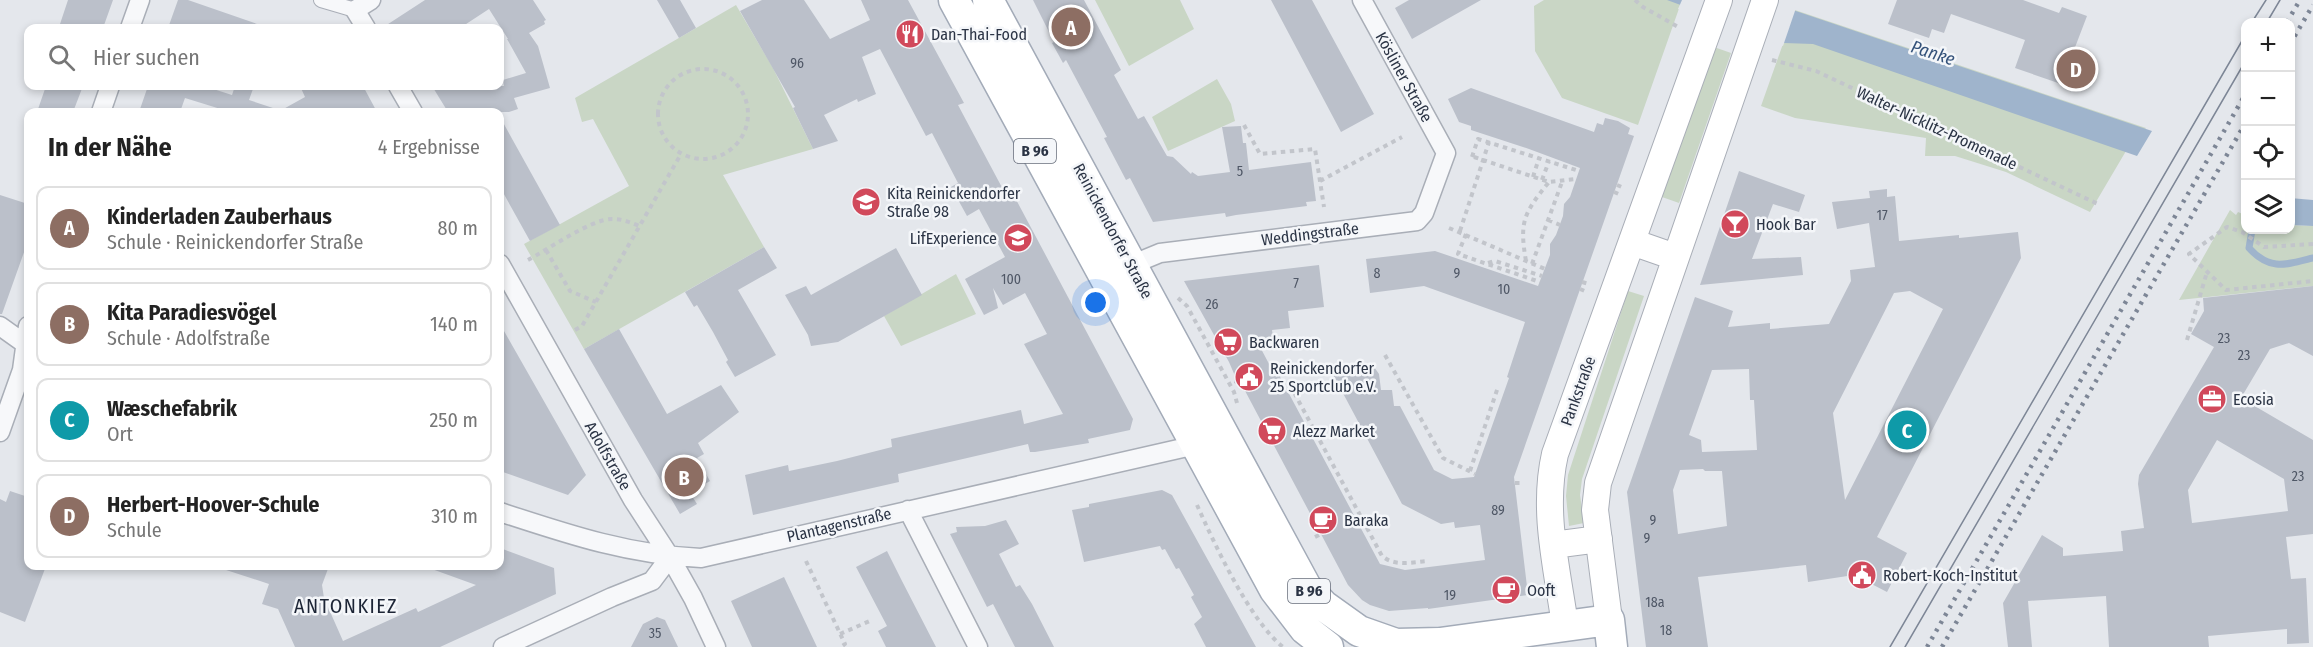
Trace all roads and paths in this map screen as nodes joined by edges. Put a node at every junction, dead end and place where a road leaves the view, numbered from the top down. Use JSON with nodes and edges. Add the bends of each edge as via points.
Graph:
{"nodes":[{"id":1,"x":140,"y":0,"type":"edge"},
{"id":2,"x":321,"y":0,"type":"edge"},
{"id":3,"x":371,"y":0,"type":"edge"},
{"id":4,"x":954,"y":0,"type":"edge"},
{"id":5,"x":988,"y":0,"type":"edge"},
{"id":6,"x":1362,"y":0,"type":"edge"},
{"id":7,"x":1635,"y":0,"type":"edge"},
{"id":8,"x":1719,"y":0,"type":"edge"},
{"id":9,"x":1766,"y":0,"type":"edge"},
{"id":10,"x":356,"y":10,"type":"junction"},
{"id":11,"x":131,"y":24,"type":"edge"},
{"id":12,"x":364,"y":24,"type":"edge"},
{"id":13,"x":1680,"y":28,"type":"dead end"},
{"id":14,"x":1772,"y":60,"type":"dead end"},
{"id":15,"x":109,"y":90,"type":"edge"},
{"id":16,"x":400,"y":90,"type":"edge"},
{"id":17,"x":102,"y":108,"type":"edge"},
{"id":18,"x":411,"y":108,"type":"edge"},
{"id":19,"x":1244,"y":125,"type":"dead end"},
{"id":20,"x":1402,"y":137,"type":"dead end"},
{"id":21,"x":1489,"y":142,"type":"junction"},
{"id":22,"x":1446,"y":153,"type":"joint"},
{"id":23,"x":681,"y":154,"type":"junction"},
{"id":24,"x":1539,"y":159,"type":"junction"},
{"id":25,"x":1483,"y":160,"type":"junction"},
{"id":26,"x":1549,"y":161,"type":"junction"},
{"id":27,"x":1579,"y":171,"type":"dead end"},
{"id":28,"x":1533,"y":177,"type":"junction"},
{"id":29,"x":1576,"y":178,"type":"dead end"},
{"id":30,"x":1542,"y":180,"type":"junction"},
{"id":31,"x":1320,"y":181,"type":"junction"},
{"id":32,"x":1549,"y":182,"type":"junction"},
{"id":33,"x":1562,"y":182,"type":"junction"},
{"id":34,"x":1617,"y":185,"type":"dead end"},
{"id":35,"x":1624,"y":188,"type":"dead end"},
{"id":36,"x":1614,"y":192,"type":"dead end"},
{"id":37,"x":1621,"y":195,"type":"dead end"},
{"id":38,"x":2100,"y":205,"type":"dead end"},
{"id":39,"x":1324,"y":207,"type":"dead end"},
{"id":40,"x":1548,"y":220,"type":"junction"},
{"id":41,"x":1560,"y":225,"type":"dead end"},
{"id":42,"x":639,"y":226,"type":"junction"},
{"id":43,"x":1449,"y":228,"type":"dead end"},
{"id":44,"x":1460,"y":231,"type":"junction"},
{"id":45,"x":1466,"y":234,"type":"junction"},
{"id":46,"x":1632,"y":242,"type":"junction"},
{"id":47,"x":2313,"y":244,"type":"edge"},
{"id":48,"x":546,"y":250,"type":"junction"},
{"id":49,"x":1675,"y":257,"type":"junction"},
{"id":50,"x":528,"y":260,"type":"dead end"},
{"id":51,"x":1526,"y":261,"type":"junction"},
{"id":52,"x":1487,"y":264,"type":"junction"},
{"id":53,"x":1532,"y":264,"type":"junction"},
{"id":54,"x":1131,"y":266,"type":"junction"},
{"id":55,"x":1545,"y":269,"type":"dead end"},
{"id":56,"x":504,"y":271,"type":"edge"},
{"id":57,"x":2207,"y":272,"type":"junction"},
{"id":58,"x":1542,"y":276,"type":"dead end"},
{"id":59,"x":2313,"y":281,"type":"edge"},
{"id":60,"x":1540,"y":282,"type":"dead end"},
{"id":61,"x":1582,"y":282,"type":"dead end"},
{"id":62,"x":1589,"y":284,"type":"dead end"},
{"id":63,"x":1580,"y":289,"type":"dead end"},
{"id":64,"x":1587,"y":292,"type":"dead end"},
{"id":65,"x":1176,"y":297,"type":"dead end"},
{"id":66,"x":596,"y":302,"type":"junction"},
{"id":67,"x":0,"y":326,"type":"edge"},
{"id":68,"x":575,"y":330,"type":"dead end"},
{"id":69,"x":24,"y":336,"type":"edge"},
{"id":70,"x":2187,"y":340,"type":"dead end"},
{"id":71,"x":1385,"y":355,"type":"dead end"},
{"id":72,"x":24,"y":359,"type":"edge"},
{"id":73,"x":1290,"y":385,"type":"dead end"},
{"id":74,"x":1498,"y":387,"type":"dead end"},
{"id":75,"x":1219,"y":429,"type":"junction"},
{"id":76,"x":0,"y":432,"type":"edge"},
{"id":77,"x":1470,"y":471,"type":"junction"},
{"id":78,"x":1475,"y":474,"type":"dead end"},
{"id":79,"x":1515,"y":483,"type":"dead end"},
{"id":80,"x":1522,"y":483,"type":"dead end"},
{"id":81,"x":1193,"y":497,"type":"dead end"},
{"id":82,"x":908,"y":510,"type":"junction"},
{"id":83,"x":504,"y":513,"type":"edge"},
{"id":84,"x":1321,"y":534,"type":"dead end"},
{"id":85,"x":1315,"y":537,"type":"dead end"},
{"id":86,"x":1599,"y":539,"type":"junction"},
{"id":87,"x":1553,"y":545,"type":"junction"},
{"id":88,"x":670,"y":557,"type":"junction"},
{"id":89,"x":806,"y":561,"type":"dead end"},
{"id":90,"x":1428,"y":561,"type":"dead end"},
{"id":91,"x":872,"y":620,"type":"dead end"},
{"id":92,"x":1610,"y":633,"type":"edge"},
{"id":93,"x":840,"y":634,"type":"junction"},
{"id":94,"x":1567,"y":636,"type":"edge"},
{"id":95,"x":504,"y":647,"type":"edge"},
{"id":96,"x":716,"y":647,"type":"edge"},
{"id":97,"x":841,"y":647,"type":"edge"},
{"id":98,"x":978,"y":647,"type":"edge"},
{"id":99,"x":1283,"y":647,"type":"edge"},
{"id":100,"x":1328,"y":647,"type":"edge"}],
"edges":[{"from":1,"to":11,"type":"street"},
{"from":2,"to":10,"type":"street"},
{"from":3,"to":10,"type":"street"},
{"from":4,"to":75,"type":"main road","name":"Reinickendorfer Straße","number":"B 96"},
{"from":5,"to":54,"type":"main road","name":"Reinickendorfer Straße","number":"B 96"},
{"from":6,"to":22,"type":"street","name":"Kösliner Straße"},
{"from":7,"to":13,"type":"path"},
{"from":8,"to":46,"type":"main road","name":"Pankstraße"},
{"from":9,"to":49,"type":"main road"},
{"from":10,"to":12,"type":"street"},
{"from":14,"to":38,"type":"path","name":"Walter-Nicklitz-Promenade","via":[[1816,71]]},
{"from":15,"to":17,"type":"street"},
{"from":16,"to":18,"type":"street"},
{"from":19,"to":31,"type":"path","via":[[1260,154],[1315,149]]},
{"from":20,"to":31,"type":"path"},
{"from":21,"to":24,"type":"path"},
{"from":21,"to":25,"type":"path"},
{"from":21,"to":25,"type":"path","via":[[1478,139],[1473,157]]},
{"from":22,"to":54,"type":"street","name":"Weddingstraße","via":[[1424,213],[1417,221],[1160,253]]},
{"from":23,"to":23,"type":"path","via":[[668,144],[660,129],[657,113],[661,95],[673,79],[692,69],[712,69],[728,75],[742,90],[748,110],[746,128],[738,144],[718,157],[699,159]]},
{"from":23,"to":42,"type":"path"},
{"from":24,"to":26,"type":"path"},
{"from":24,"to":28,"type":"path"},
{"from":25,"to":28,"type":"path"},
{"from":25,"to":44,"type":"path"},
{"from":26,"to":27,"type":"path"},
{"from":26,"to":30,"type":"path"},
{"from":28,"to":30,"type":"path"},
{"from":29,"to":33,"type":"path"},
{"from":30,"to":32,"type":"path"},
{"from":31,"to":39,"type":"path"},
{"from":32,"to":33,"type":"path"},
{"from":32,"to":51,"type":"path","via":[[1531,204],[1523,223]]},
{"from":33,"to":40,"type":"path"},
{"from":34,"to":35,"type":"path"},
{"from":36,"to":37,"type":"path"},
{"from":40,"to":41,"type":"path"},
{"from":40,"to":53,"type":"path"},
{"from":42,"to":48,"type":"path","via":[[610,218]]},
{"from":42,"to":66,"type":"path"},
{"from":43,"to":44,"type":"path"},
{"from":44,"to":45,"type":"path"},
{"from":45,"to":51,"type":"path"},
{"from":45,"to":52,"type":"path","via":[[1458,254]]},
{"from":46,"to":49,"type":"main road"},
{"from":46,"to":87,"type":"main road","name":"Pankstraße","via":[[1555,454],[1549,508]]},
{"from":47,"to":57,"type":"path","via":[[2264,247],[2227,227],[2189,254]]},
{"from":48,"to":50,"type":"path"},
{"from":48,"to":66,"type":"path","via":[[570,291]]},
{"from":49,"to":86,"type":"main road","via":[[1598,483],[1595,510]]},
{"from":51,"to":53,"type":"path"},
{"from":52,"to":58,"type":"path","via":[[1495,261]]},
{"from":52,"to":60,"type":"path"},
{"from":53,"to":55,"type":"path"},
{"from":54,"to":75,"type":"main road","name":"Reinickendorfer Straße","number":"B 96"},
{"from":56,"to":88,"type":"street","name":"Adolfstraße","via":[[633,500]]},
{"from":57,"to":59,"type":"path","via":[[2226,290]]},
{"from":57,"to":70,"type":"path"},
{"from":61,"to":62,"type":"path"},
{"from":63,"to":64,"type":"path"},
{"from":65,"to":75,"type":"path","via":[[1184,301],[1234,392]]},
{"from":66,"to":68,"type":"path","via":[[582,326]]},
{"from":67,"to":69,"type":"street"},
{"from":71,"to":77,"type":"path","via":[[1443,458]]},
{"from":72,"to":76,"type":"street"},
{"from":73,"to":90,"type":"path","via":[[1382,556],[1399,563]]},
{"from":74,"to":77,"type":"path"},
{"from":75,"to":82,"type":"street","name":"Plantagenstraße"},
{"from":75,"to":94,"type":"main road","name":"Reinickendorfer Straße","number":"B 96","via":[[1305,587],[1359,631],[1396,644],[1414,645]]},
{"from":75,"to":100,"type":"main road","name":"Reinickendorfer Straße","number":"B 96","via":[[1275,590],[1305,629]]},
{"from":77,"to":78,"type":"path"},
{"from":79,"to":80,"type":"path"},
{"from":81,"to":99,"type":"path","via":[[1256,618]]},
{"from":82,"to":88,"type":"street","name":"Plantagenstraße","via":[[701,558]]},
{"from":82,"to":98,"type":"street"},
{"from":83,"to":88,"type":"street","name":"Plantagenstraße","via":[[584,540]]},
{"from":84,"to":85,"type":"path"},
{"from":86,"to":87,"type":"main road"},
{"from":86,"to":92,"type":"main road"},
{"from":87,"to":94,"type":"main road","name":"Pankstraße"},
{"from":88,"to":95,"type":"street","via":[[652,581]]},
{"from":88,"to":96,"type":"street","name":"Adolfstraße"},
{"from":89,"to":93,"type":"path"},
{"from":91,"to":93,"type":"path"},
{"from":92,"to":94,"type":"main road","name":"Reinickendorfer Straße","number":"B 96"},
{"from":93,"to":97,"type":"path","via":[[845,644]]}]}
